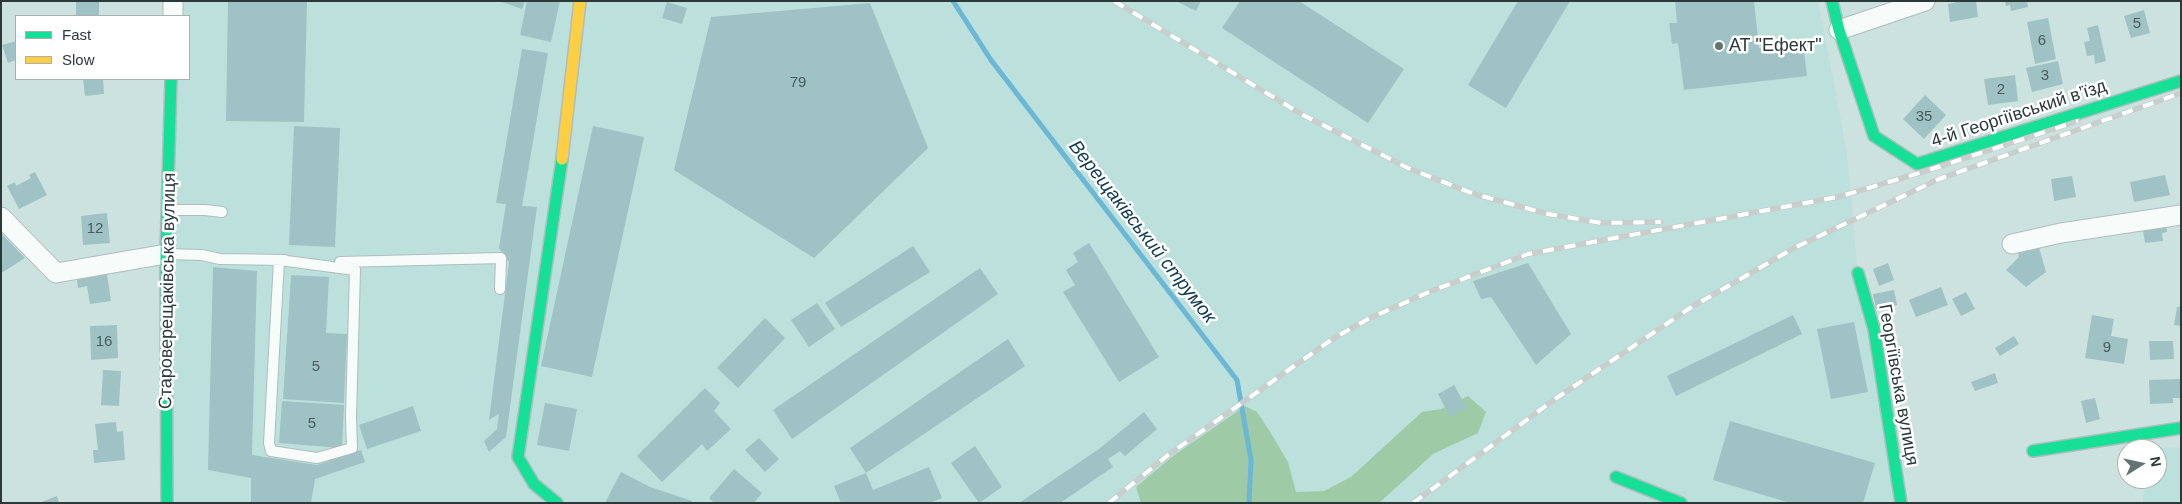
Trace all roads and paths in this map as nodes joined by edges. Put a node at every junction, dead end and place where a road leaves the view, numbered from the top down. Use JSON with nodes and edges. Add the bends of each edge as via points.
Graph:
{"nodes":[{"id":1,"x":173,"y":1,"type":"edge"},
{"id":2,"x":580,"y":1,"type":"edge"},
{"id":3,"x":1832,"y":1,"type":"edge"},
{"id":4,"x":1925,"y":1,"type":"edge"},
{"id":5,"x":173,"y":15,"type":"edge"},
{"id":6,"x":1839,"y":30,"type":"junction"},
{"id":7,"x":171,"y":80,"type":"edge"},
{"id":8,"x":2181,"y":81,"type":"edge"},
{"id":9,"x":168,"y":210,"type":"junction"},
{"id":10,"x":222,"y":212,"type":"dead end"},
{"id":11,"x":2181,"y":215,"type":"edge"},
{"id":12,"x":1,"y":217,"type":"edge"},
{"id":13,"x":2012,"y":244,"type":"dead end"},
{"id":14,"x":166,"y":254,"type":"junction"},
{"id":15,"x":279,"y":260,"type":"junction"},
{"id":16,"x":1858,"y":274,"type":"dead end"},
{"id":17,"x":500,"y":290,"type":"dead end"},
{"id":18,"x":2181,"y":428,"type":"edge"},
{"id":19,"x":2033,"y":451,"type":"dead end"},
{"id":20,"x":1616,"y":477,"type":"dead end"},
{"id":21,"x":167,"y":503,"type":"edge"},
{"id":22,"x":556,"y":503,"type":"edge"},
{"id":23,"x":1681,"y":503,"type":"edge"},
{"id":24,"x":1901,"y":503,"type":"edge"}],
"edges":[{"from":1,"to":5,"type":"street"},
{"from":2,"to":22,"type":"street","via":[[560,180],[518,457],[534,484]]},
{"from":3,"to":6,"type":"street"},
{"from":4,"to":6,"type":"street"},
{"from":6,"to":8,"type":"street","name":"4-й Георгіївський в’їзд","via":[[1874,136],[1917,164]]},
{"from":7,"to":9,"type":"street","name":"Староверещаківська вулиця"},
{"from":9,"to":10,"type":"lane"},
{"from":9,"to":14,"type":"street","name":"Староверещаківська вулиця"},
{"from":11,"to":13,"type":"street"},
{"from":12,"to":14,"type":"street","via":[[56,273]]},
{"from":14,"to":15,"type":"lane"},
{"from":14,"to":21,"type":"street","name":"Староверещаківська вулиця"},
{"from":15,"to":15,"type":"lane","via":[[271,451],[317,458],[352,448],[350,417],[356,270]]},
{"from":15,"to":17,"type":"lane","via":[[363,263],[501,258]]},
{"from":16,"to":24,"type":"street","name":"Георгіївська вулиця","via":[[1874,329]]},
{"from":18,"to":19,"type":"street"},
{"from":20,"to":23,"type":"street"}]}
